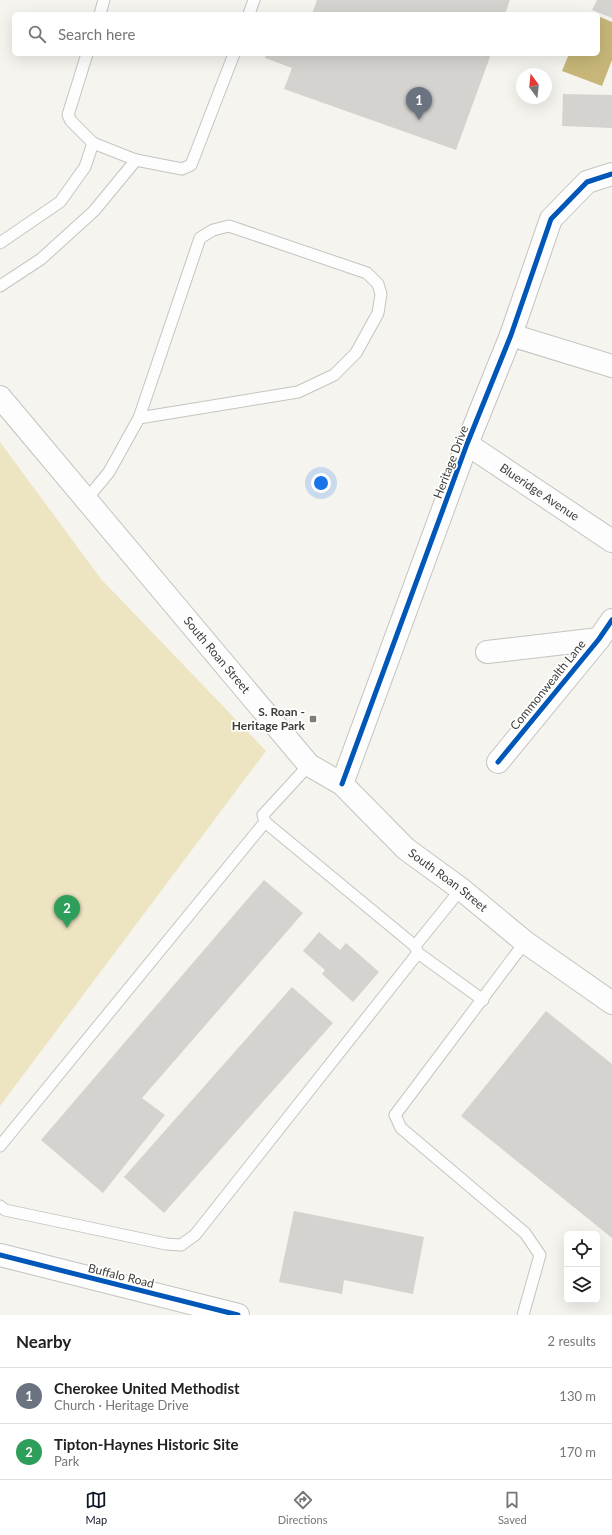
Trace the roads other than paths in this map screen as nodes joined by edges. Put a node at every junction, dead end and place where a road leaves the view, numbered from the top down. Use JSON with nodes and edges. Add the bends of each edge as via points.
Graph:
{"nodes":[{"id":1,"x":104,"y":0,"type":"edge"},
{"id":2,"x":254,"y":0,"type":"edge"},
{"id":3,"x":101,"y":12,"type":"edge"},
{"id":4,"x":250,"y":12,"type":"edge"},
{"id":5,"x":86,"y":56,"type":"edge"},
{"id":6,"x":233,"y":56,"type":"edge"},
{"id":7,"x":93,"y":143,"type":"junction"},
{"id":8,"x":136,"y":160,"type":"junction"},
{"id":9,"x":612,"y":174,"type":"edge"},
{"id":10,"x":0,"y":243,"type":"edge"},
{"id":11,"x":0,"y":286,"type":"edge"},
{"id":12,"x":511,"y":335,"type":"junction"},
{"id":13,"x":612,"y":366,"type":"edge"},
{"id":14,"x":0,"y":397,"type":"edge"},
{"id":15,"x":139,"y":418,"type":"junction"},
{"id":16,"x":467,"y":444,"type":"junction"},
{"id":17,"x":86,"y":500,"type":"junction"},
{"id":18,"x":612,"y":541,"type":"edge"},
{"id":19,"x":612,"y":620,"type":"edge"},
{"id":20,"x":599,"y":639,"type":"junction"},
{"id":21,"x":486,"y":652,"type":"dead end"},
{"id":22,"x":498,"y":762,"type":"dead end"},
{"id":23,"x":309,"y":765,"type":"junction"},
{"id":24,"x":342,"y":784,"type":"junction"},
{"id":25,"x":265,"y":822,"type":"junction"},
{"id":26,"x":461,"y":890,"type":"junction"},
{"id":27,"x":525,"y":942,"type":"junction"},
{"id":28,"x":417,"y":950,"type":"junction"},
{"id":29,"x":483,"y":1000,"type":"junction"},
{"id":30,"x":612,"y":1003,"type":"edge"},
{"id":31,"x":0,"y":1146,"type":"edge"},
{"id":32,"x":0,"y":1206,"type":"edge"},
{"id":33,"x":0,"y":1255,"type":"edge"},
{"id":34,"x":224,"y":1313,"type":"edge"},
{"id":35,"x":523,"y":1315,"type":"edge"}],
"edges":[{"from":1,"to":3,"type":"lane"},
{"from":2,"to":4,"type":"lane"},
{"from":5,"to":7,"type":"lane","via":[[68,115]]},
{"from":6,"to":8,"type":"lane","via":[[191,165],[182,169]]},
{"from":7,"to":8,"type":"lane"},
{"from":7,"to":10,"type":"lane","via":[[85,167],[60,202]]},
{"from":8,"to":11,"type":"lane","via":[[94,211],[41,259]]},
{"from":9,"to":12,"type":"street","name":"Heritage Drive","via":[[587,182],[551,219]]},
{"from":12,"to":13,"type":"street"},
{"from":12,"to":16,"type":"street","name":"Heritage Drive"},
{"from":14,"to":17,"type":"street","name":"South Roan Street"},
{"from":15,"to":15,"type":"lane","via":[[200,238],[213,230],[229,226],[367,273],[378,284],[381,294],[378,313],[356,353],[334,375],[298,392]]},
{"from":15,"to":17,"type":"lane","via":[[108,472]]},
{"from":16,"to":18,"type":"street","name":"Blueridge Avenue"},
{"from":16,"to":24,"type":"street","name":"Heritage Drive"},
{"from":17,"to":23,"type":"street","name":"South Roan Street"},
{"from":19,"to":20,"type":"street","name":"Commonwealth Lane"},
{"from":20,"to":21,"type":"street"},
{"from":20,"to":22,"type":"street","name":"Commonwealth Lane"},
{"from":23,"to":24,"type":"street","name":"South Roan Street"},
{"from":23,"to":25,"type":"lane","via":[[263,815]]},
{"from":24,"to":26,"type":"street","name":"South Roan Street","via":[[406,849]]},
{"from":25,"to":28,"type":"lane"},
{"from":25,"to":31,"type":"lane"},
{"from":26,"to":27,"type":"street","name":"South Roan Street"},
{"from":26,"to":28,"type":"lane"},
{"from":27,"to":29,"type":"lane"},
{"from":27,"to":30,"type":"street","name":"South Roan Street"},
{"from":28,"to":29,"type":"lane"},
{"from":28,"to":32,"type":"lane","via":[[195,1235],[181,1245],[5,1210]]},
{"from":29,"to":35,"type":"lane","via":[[395,1115],[401,1128],[525,1233],[540,1255]]},
{"from":33,"to":34,"type":"street","name":"Buffalo Road"}]}
